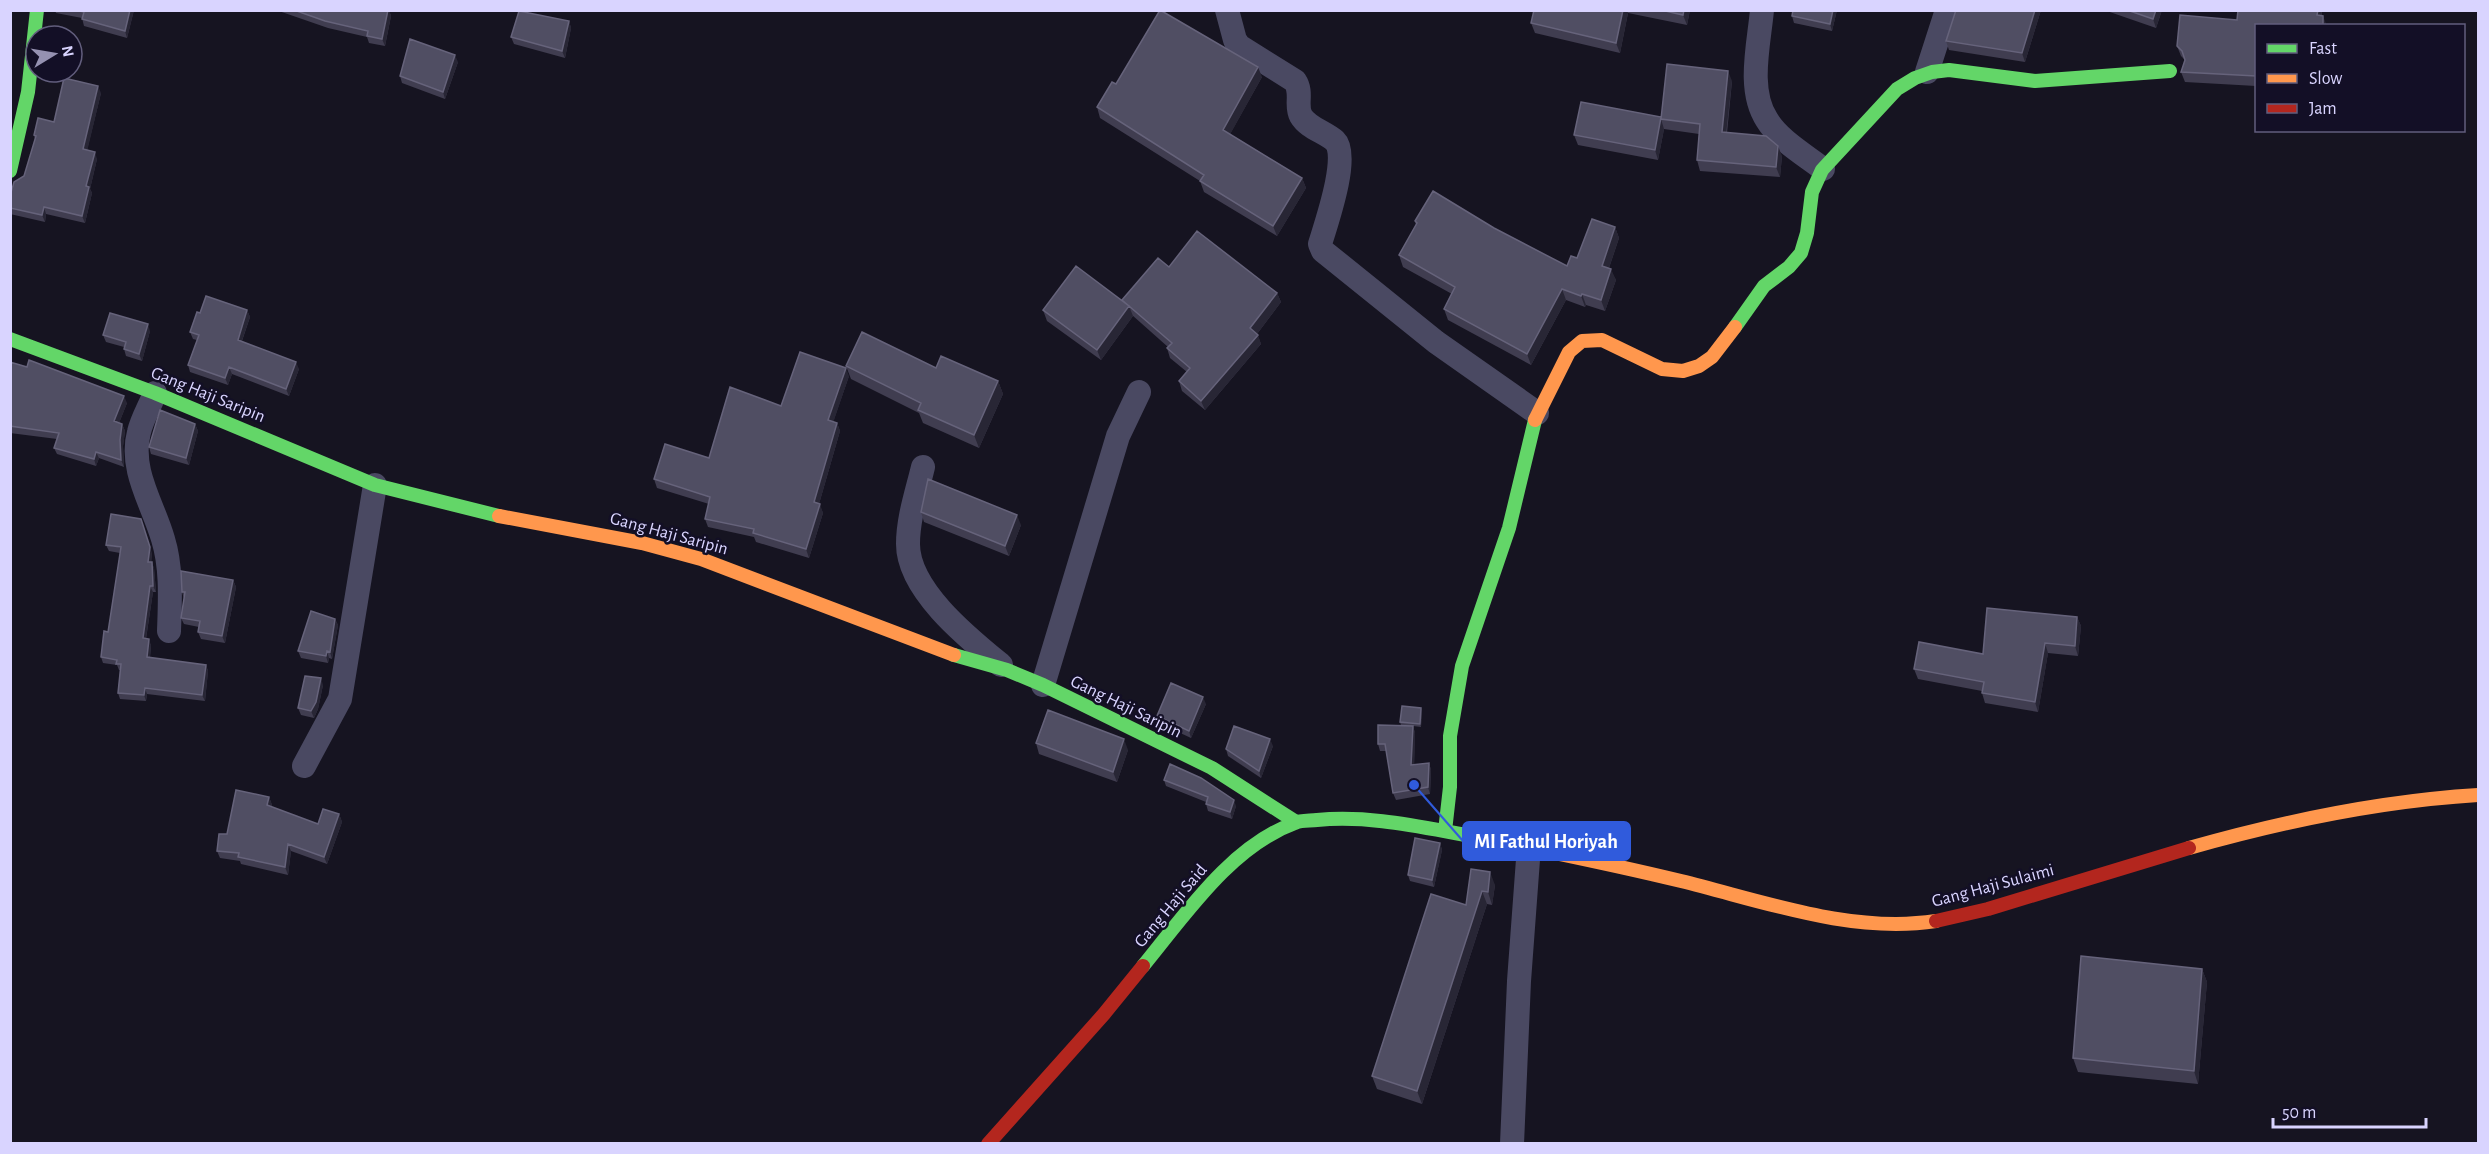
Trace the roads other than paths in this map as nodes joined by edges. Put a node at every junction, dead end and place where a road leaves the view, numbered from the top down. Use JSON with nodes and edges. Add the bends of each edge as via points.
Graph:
{"nodes":[{"id":1,"x":37,"y":10,"type":"edge"},
{"id":2,"x":1227,"y":10,"type":"edge"},
{"id":3,"x":1762,"y":10,"type":"edge"},
{"id":4,"x":1947,"y":10,"type":"edge"},
{"id":5,"x":2170,"y":71,"type":"dead end"},
{"id":6,"x":1927,"y":72,"type":"junction"},
{"id":7,"x":1823,"y":169,"type":"junction"},
{"id":8,"x":10,"y":171,"type":"edge"},
{"id":9,"x":10,"y":339,"type":"edge"},
{"id":10,"x":1139,"y":392,"type":"dead end"},
{"id":11,"x":155,"y":393,"type":"junction"},
{"id":12,"x":1537,"y":413,"type":"junction"},
{"id":13,"x":923,"y":467,"type":"dead end"},
{"id":14,"x":375,"y":485,"type":"junction"},
{"id":15,"x":169,"y":631,"type":"dead end"},
{"id":16,"x":1007,"y":670,"type":"junction"},
{"id":17,"x":1042,"y":685,"type":"junction"},
{"id":18,"x":304,"y":766,"type":"dead end"},
{"id":19,"x":2478,"y":795,"type":"edge"},
{"id":20,"x":1296,"y":822,"type":"junction"},
{"id":21,"x":1445,"y":831,"type":"junction"},
{"id":22,"x":1529,"y":846,"type":"junction"},
{"id":23,"x":988,"y":1143,"type":"edge"},
{"id":24,"x":1512,"y":1143,"type":"edge"}],
"edges":[{"from":1,"to":8,"type":"street","via":[[35,57]]},
{"from":2,"to":12,"type":"street","via":[[1239,46],[1295,81],[1300,114],[1337,143],[1341,152],[1335,192],[1320,244],[1323,251],[1436,342]]},
{"from":3,"to":7,"type":"street","via":[[1756,75],[1760,105],[1777,132]]},
{"from":4,"to":6,"type":"street"},
{"from":5,"to":6,"type":"street","via":[[2034,81],[1965,70]]},
{"from":6,"to":7,"type":"street","via":[[1897,89]]},
{"from":7,"to":12,"type":"street","via":[[1808,201],[1800,256],[1763,288],[1721,350],[1699,367],[1672,372],[1602,340],[1582,341],[1569,352]]},
{"from":9,"to":11,"type":"street","name":"Gang Haji Saripin"},
{"from":10,"to":17,"type":"street","via":[[1118,436]]},
{"from":11,"to":14,"type":"street","name":"Gang Haji Saripin"},
{"from":11,"to":15,"type":"street","via":[[139,430],[136,456],[148,503],[164,540],[170,583]]},
{"from":12,"to":21,"type":"street","via":[[1509,528],[1462,666],[1450,736]]},
{"from":13,"to":16,"type":"street","via":[[910,518],[908,546],[920,585],[974,643]]},
{"from":14,"to":16,"type":"street","name":"Gang Haji Saripin","via":[[485,514],[621,538],[701,559],[936,650]]},
{"from":14,"to":18,"type":"street","via":[[340,699]]},
{"from":16,"to":17,"type":"street","name":"Gang Haji Saripin"},
{"from":17,"to":20,"type":"street","name":"Gang Haji Saripin","via":[[1212,768]]},
{"from":19,"to":22,"type":"street","name":"Gang Haji Sulaimi","via":[[2375,803],[2285,821],[1997,906],[1918,923],[1845,921]]},
{"from":20,"to":21,"type":"street","name":"Gang Haji Said","via":[[1385,820]]},
{"from":20,"to":23,"type":"street","name":"Gang Haji Said","via":[[1258,842],[1215,879],[1104,1014]]},
{"from":21,"to":22,"type":"street","name":"Gang Haji Sulaimi"},
{"from":22,"to":24,"type":"street"}]}
